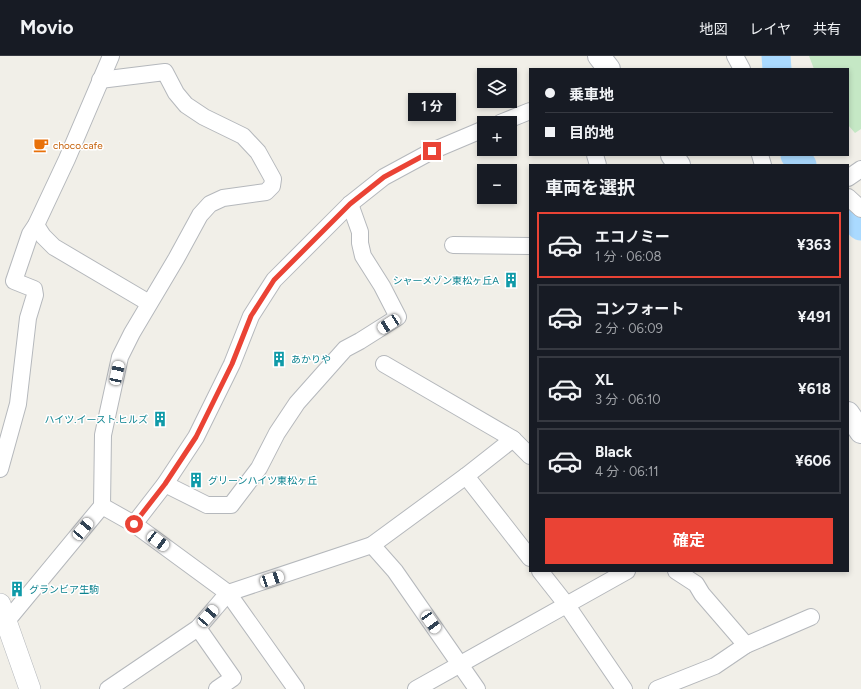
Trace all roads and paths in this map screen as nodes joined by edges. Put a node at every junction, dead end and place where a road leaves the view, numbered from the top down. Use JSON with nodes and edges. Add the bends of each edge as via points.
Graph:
{"nodes":[{"id":1,"x":111,"y":56,"type":"edge"},
{"id":2,"x":599,"y":56,"type":"edge"},
{"id":3,"x":735,"y":56,"type":"edge"},
{"id":4,"x":608,"y":68,"type":"edge"},
{"id":5,"x":741,"y":68,"type":"edge"},
{"id":6,"x":100,"y":80,"type":"junction"},
{"id":7,"x":529,"y":111,"type":"edge"},
{"id":8,"x":517,"y":116,"type":"edge"},
{"id":9,"x":477,"y":132,"type":"edge"},
{"id":10,"x":861,"y":169,"type":"edge"},
{"id":11,"x":849,"y":177,"type":"edge"},
{"id":12,"x":849,"y":198,"type":"edge"},
{"id":13,"x":350,"y":204,"type":"junction"},
{"id":14,"x":861,"y":209,"type":"edge"},
{"id":15,"x":36,"y":225,"type":"junction"},
{"id":16,"x":454,"y":244,"type":"dead end"},
{"id":17,"x":529,"y":246,"type":"edge"},
{"id":18,"x":149,"y":303,"type":"junction"},
{"id":19,"x":352,"y":345,"type":"junction"},
{"id":20,"x":365,"y":354,"type":"dead end"},
{"id":21,"x":384,"y":364,"type":"dead end"},
{"id":22,"x":849,"y":414,"type":"edge"},
{"id":23,"x":861,"y":432,"type":"edge"},
{"id":24,"x":513,"y":439,"type":"junction"},
{"id":25,"x":529,"y":455,"type":"edge"},
{"id":26,"x":0,"y":470,"type":"edge"},
{"id":27,"x":466,"y":476,"type":"junction"},
{"id":28,"x":165,"y":484,"type":"junction"},
{"id":29,"x":102,"y":506,"type":"junction"},
{"id":30,"x":134,"y":524,"type":"junction"},
{"id":31,"x":372,"y":545,"type":"junction"},
{"id":32,"x":529,"y":557,"type":"edge"},
{"id":33,"x":541,"y":572,"type":"edge"},
{"id":34,"x":626,"y":572,"type":"edge"},
{"id":35,"x":678,"y":572,"type":"edge"},
{"id":36,"x":228,"y":593,"type":"junction"},
{"id":37,"x":566,"y":604,"type":"junction"},
{"id":38,"x":3,"y":613,"type":"edge"},
{"id":39,"x":811,"y":617,"type":"dead end"},
{"id":40,"x":198,"y":628,"type":"junction"},
{"id":41,"x":746,"y":646,"type":"junction"},
{"id":42,"x":461,"y":665,"type":"junction"},
{"id":43,"x":30,"y":689,"type":"edge"},
{"id":44,"x":108,"y":689,"type":"edge"},
{"id":45,"x":217,"y":689,"type":"edge"},
{"id":46,"x":296,"y":689,"type":"edge"},
{"id":47,"x":416,"y":689,"type":"edge"},
{"id":48,"x":477,"y":689,"type":"edge"},
{"id":49,"x":624,"y":689,"type":"edge"},
{"id":50,"x":657,"y":689,"type":"edge"}],
"edges":[{"from":1,"to":6,"type":"street"},
{"from":2,"to":4,"type":"main road"},
{"from":3,"to":5,"type":"street"},
{"from":6,"to":15,"type":"street","via":[[68,159]]},
{"from":6,"to":18,"type":"street","via":[[165,72],[186,105],[243,136],[258,152],[273,179],[272,186],[266,192],[223,198],[210,204],[200,216]]},
{"from":7,"to":8,"type":"street"},
{"from":9,"to":13,"type":"street","via":[[432,151],[384,177]]},
{"from":10,"to":11,"type":"street"},
{"from":12,"to":14,"type":"street"},
{"from":13,"to":19,"type":"street","via":[[360,232],[363,256],[398,317]]},
{"from":13,"to":28,"type":"street","via":[[274,280],[251,316],[232,364],[196,437]]},
{"from":15,"to":18,"type":"street","via":[[54,247]]},
{"from":15,"to":26,"type":"street","via":[[30,234],[14,281],[34,289],[35,295],[28,318],[18,404]]},
{"from":16,"to":17,"type":"street"},
{"from":18,"to":29,"type":"street","via":[[120,357],[103,435]]},
{"from":19,"to":20,"type":"street"},
{"from":19,"to":28,"type":"street","via":[[345,348],[297,402],[277,433],[260,468],[231,505],[207,505]]},
{"from":21,"to":24,"type":"street"},
{"from":22,"to":23,"type":"main road"},
{"from":24,"to":25,"type":"street"},
{"from":24,"to":27,"type":"street"},
{"from":27,"to":31,"type":"street"},
{"from":27,"to":32,"type":"street"},
{"from":28,"to":30,"type":"street"},
{"from":29,"to":30,"type":"street"},
{"from":29,"to":38,"type":"street"},
{"from":30,"to":36,"type":"street"},
{"from":31,"to":36,"type":"street"},
{"from":31,"to":42,"type":"street","via":[[395,571]]},
{"from":33,"to":37,"type":"street"},
{"from":34,"to":37,"type":"street"},
{"from":35,"to":41,"type":"street","via":[[696,584]]},
{"from":36,"to":40,"type":"street"},
{"from":36,"to":46,"type":"street"},
{"from":37,"to":42,"type":"street"},
{"from":37,"to":49,"type":"street"},
{"from":38,"to":43,"type":"street"},
{"from":39,"to":41,"type":"street"},
{"from":40,"to":44,"type":"street"},
{"from":40,"to":45,"type":"street","via":[[233,678]]},
{"from":41,"to":50,"type":"street","via":[[715,666]]},
{"from":42,"to":47,"type":"street"},
{"from":42,"to":48,"type":"street"}]}
